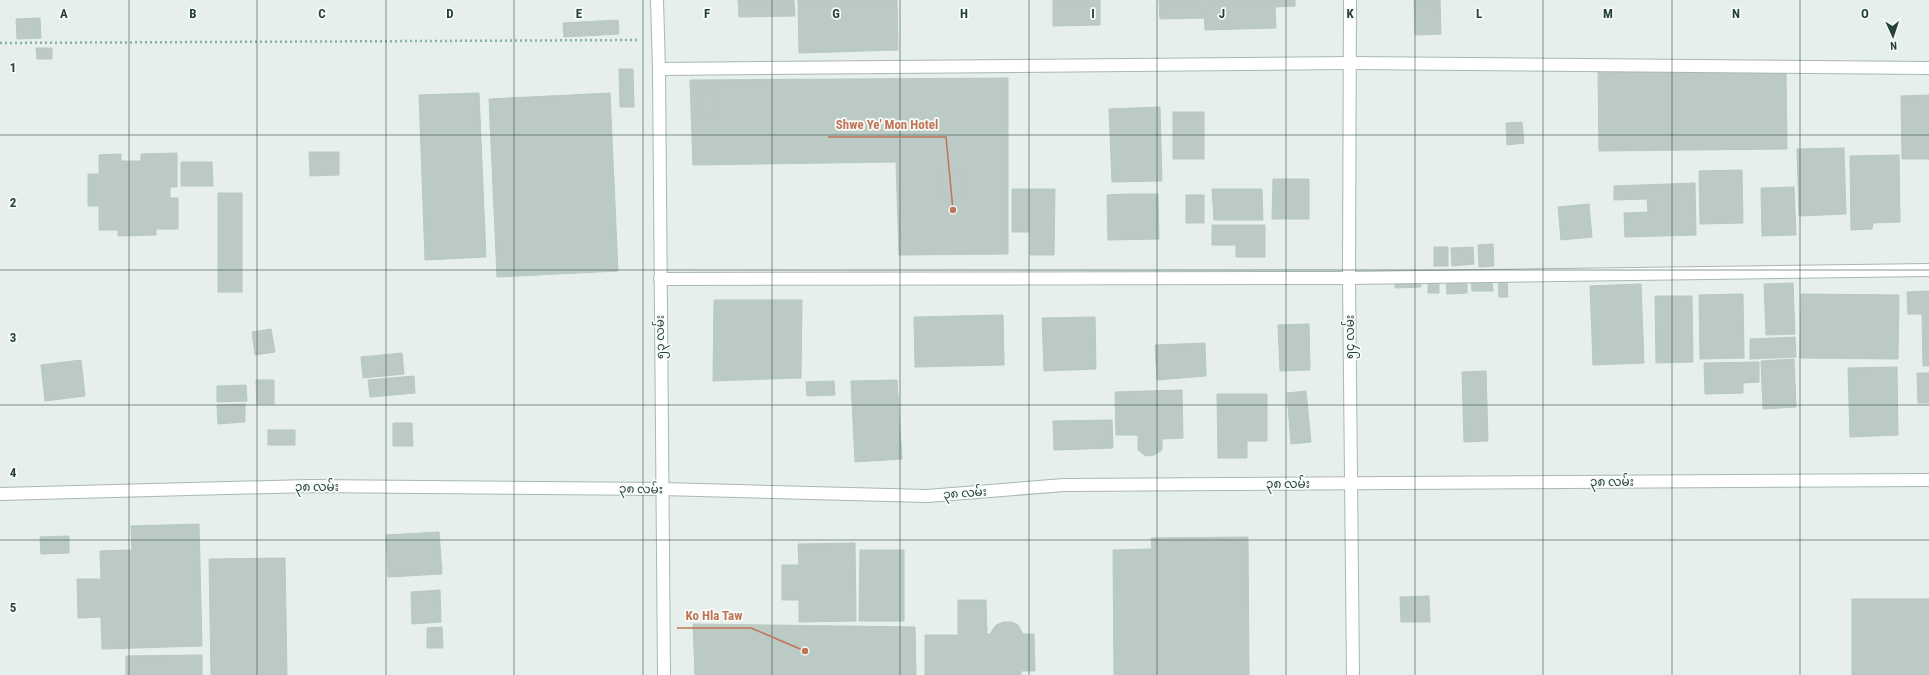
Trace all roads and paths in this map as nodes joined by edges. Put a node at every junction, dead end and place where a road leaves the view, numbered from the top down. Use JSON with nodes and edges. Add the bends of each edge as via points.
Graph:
{"nodes":[{"id":1,"x":657,"y":0,"type":"edge"},
{"id":2,"x":1350,"y":0,"type":"edge"},
{"id":3,"x":657,"y":40,"type":"junction"},
{"id":4,"x":0,"y":43,"type":"edge"},
{"id":5,"x":1351,"y":63,"type":"junction"},
{"id":6,"x":1929,"y":68,"type":"edge"},
{"id":7,"x":659,"y":69,"type":"junction"},
{"id":8,"x":1929,"y":270,"type":"edge"},
{"id":9,"x":1349,"y":278,"type":"junction"},
{"id":10,"x":660,"y":279,"type":"junction"},
{"id":11,"x":1929,"y":480,"type":"edge"},
{"id":12,"x":1351,"y":484,"type":"junction"},
{"id":13,"x":662,"y":489,"type":"junction"},
{"id":14,"x":0,"y":494,"type":"edge"},
{"id":15,"x":664,"y":675,"type":"edge"},
{"id":16,"x":1353,"y":675,"type":"edge"}],
"edges":[{"from":1,"to":3,"type":"street","name":"၅၃ လမ်း"},
{"from":2,"to":5,"type":"street","name":"၅၄ လမ်း"},
{"from":3,"to":4,"type":"path"},
{"from":3,"to":7,"type":"street","name":"၅၃ လမ်း"},
{"from":5,"to":6,"type":"street"},
{"from":5,"to":7,"type":"street"},
{"from":5,"to":9,"type":"street","name":"၅၄ လမ်း"},
{"from":7,"to":10,"type":"street","name":"၅၃ လမ်း"},
{"from":8,"to":9,"type":"street"},
{"from":9,"to":10,"type":"street"},
{"from":9,"to":12,"type":"street","name":"၅၄ လမ်း"},
{"from":10,"to":13,"type":"street","name":"၅၃ လမ်း"},
{"from":11,"to":12,"type":"street","name":"၃၈ လမ်း"},
{"from":12,"to":13,"type":"street","name":"၃၈ လမ်း","via":[[1064,485],[928,496]]},
{"from":12,"to":16,"type":"street","name":"၅၄ လမ်း"},
{"from":13,"to":14,"type":"street","name":"၃၈ လမ်း","via":[[309,486]]},
{"from":13,"to":15,"type":"street","name":"၅၃ လမ်း"}]}
